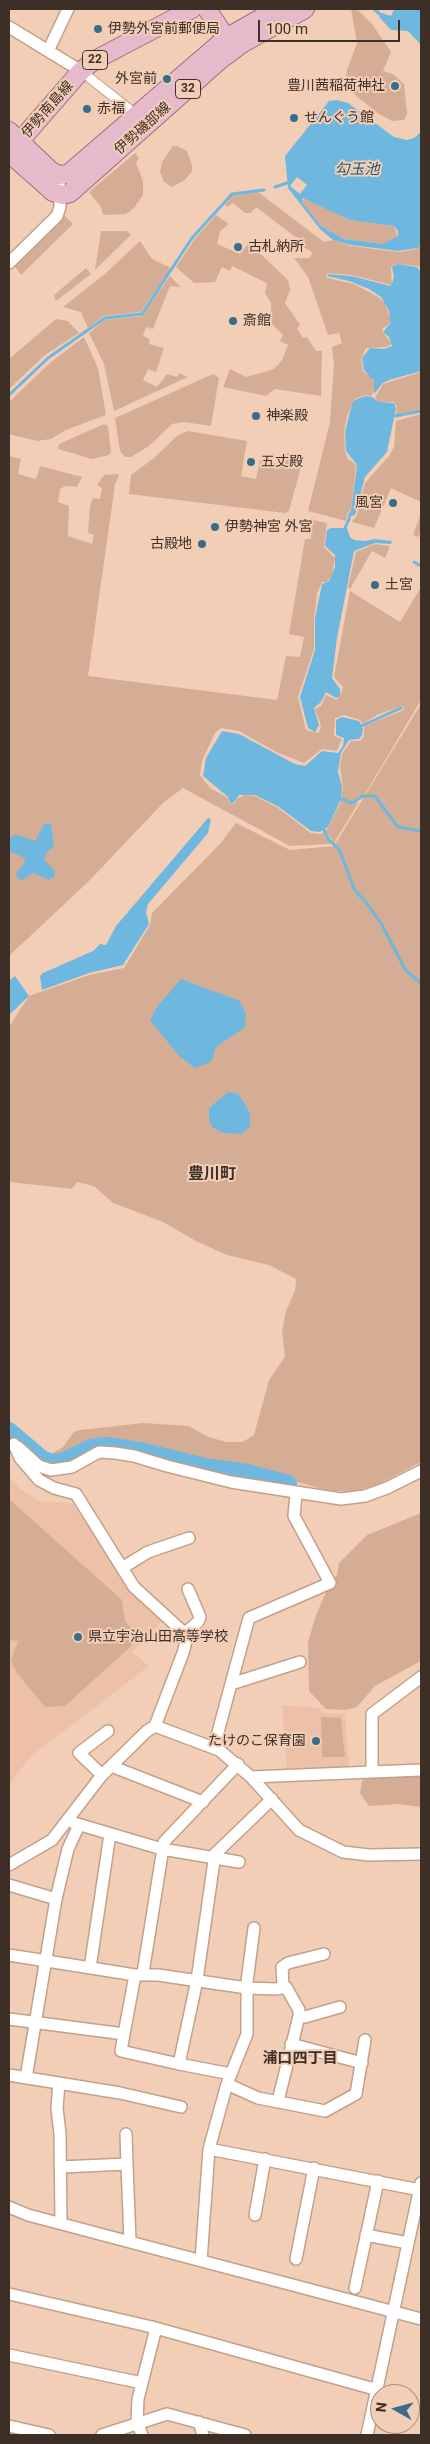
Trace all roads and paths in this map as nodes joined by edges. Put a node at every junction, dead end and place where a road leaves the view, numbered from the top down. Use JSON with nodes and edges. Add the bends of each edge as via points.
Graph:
{"nodes":[{"id":1,"x":68,"y":9,"type":"edge"},
{"id":2,"x":192,"y":9,"type":"edge"},
{"id":3,"x":207,"y":9,"type":"edge"},
{"id":4,"x":277,"y":9,"type":"edge"},
{"id":5,"x":305,"y":9,"type":"edge"},
{"id":6,"x":9,"y":27,"type":"edge"},
{"id":7,"x":226,"y":38,"type":"junction"},
{"id":8,"x":48,"y":51,"type":"junction"},
{"id":9,"x":81,"y":71,"type":"junction"},
{"id":10,"x":130,"y":109,"type":"dead end"},
{"id":11,"x":11,"y":146,"type":"edge"},
{"id":12,"x":59,"y":175,"type":"junction"},
{"id":13,"x":60,"y":195,"type":"junction"},
{"id":14,"x":9,"y":263,"type":"edge"},
{"id":15,"x":12,"y":1442,"type":"edge"},
{"id":16,"x":421,"y":1471,"type":"edge"},
{"id":17,"x":296,"y":1494,"type":"junction"},
{"id":18,"x":189,"y":1538,"type":"dead end"},
{"id":19,"x":122,"y":1568,"type":"junction"},
{"id":20,"x":188,"y":1589,"type":"dead end"},
{"id":21,"x":184,"y":1634,"type":"junction"},
{"id":22,"x":300,"y":1662,"type":"dead end"},
{"id":23,"x":421,"y":1677,"type":"edge"},
{"id":24,"x":231,"y":1684,"type":"junction"},
{"id":25,"x":155,"y":1726,"type":"junction"},
{"id":26,"x":108,"y":1731,"type":"dead end"},
{"id":27,"x":214,"y":1747,"type":"junction"},
{"id":28,"x":238,"y":1764,"type":"junction"},
{"id":29,"x":111,"y":1766,"type":"junction"},
{"id":30,"x":421,"y":1770,"type":"edge"},
{"id":31,"x":372,"y":1772,"type":"junction"},
{"id":32,"x":102,"y":1775,"type":"junction"},
{"id":33,"x":251,"y":1777,"type":"junction"},
{"id":34,"x":272,"y":1799,"type":"junction"},
{"id":35,"x":203,"y":1802,"type":"junction"},
{"id":36,"x":68,"y":1821,"type":"junction"},
{"id":37,"x":79,"y":1825,"type":"junction"},
{"id":38,"x":110,"y":1834,"type":"junction"},
{"id":39,"x":162,"y":1849,"type":"junction"},
{"id":40,"x":421,"y":1854,"type":"edge"},
{"id":41,"x":215,"y":1858,"type":"junction"},
{"id":42,"x":238,"y":1862,"type":"dead end"},
{"id":43,"x":9,"y":1865,"type":"edge"},
{"id":44,"x":9,"y":1885,"type":"edge"},
{"id":45,"x":56,"y":1899,"type":"junction"},
{"id":46,"x":254,"y":1928,"type":"dead end"},
{"id":47,"x":324,"y":1954,"type":"dead end"},
{"id":48,"x":9,"y":1955,"type":"edge"},
{"id":49,"x":45,"y":1961,"type":"junction"},
{"id":50,"x":90,"y":1968,"type":"junction"},
{"id":51,"x":139,"y":1974,"type":"junction"},
{"id":52,"x":197,"y":1980,"type":"junction"},
{"id":53,"x":283,"y":1986,"type":"junction"},
{"id":54,"x":247,"y":1988,"type":"junction"},
{"id":55,"x":340,"y":2007,"type":"dead end"},
{"id":56,"x":300,"y":2016,"type":"junction"},
{"id":57,"x":9,"y":2020,"type":"edge"},
{"id":58,"x":35,"y":2023,"type":"junction"},
{"id":59,"x":124,"y":2034,"type":"junction"},
{"id":60,"x":365,"y":2040,"type":"dead end"},
{"id":61,"x":291,"y":2044,"type":"junction"},
{"id":62,"x":362,"y":2063,"type":"junction"},
{"id":63,"x":179,"y":2064,"type":"junction"},
{"id":64,"x":9,"y":2075,"type":"edge"},
{"id":65,"x":26,"y":2078,"type":"junction"},
{"id":66,"x":229,"y":2079,"type":"junction"},
{"id":67,"x":59,"y":2083,"type":"junction"},
{"id":68,"x":278,"y":2102,"type":"junction"},
{"id":69,"x":181,"y":2107,"type":"dead end"},
{"id":70,"x":126,"y":2134,"type":"dead end"},
{"id":71,"x":209,"y":2149,"type":"junction"},
{"id":72,"x":264,"y":2159,"type":"junction"},
{"id":73,"x":127,"y":2164,"type":"junction"},
{"id":74,"x":60,"y":2167,"type":"junction"},
{"id":75,"x":314,"y":2168,"type":"junction"},
{"id":76,"x":378,"y":2181,"type":"junction"},
{"id":77,"x":420,"y":2186,"type":"edge"},
{"id":78,"x":9,"y":2208,"type":"edge"},
{"id":79,"x":255,"y":2215,"type":"dead end"},
{"id":80,"x":61,"y":2223,"type":"junction"},
{"id":81,"x":366,"y":2235,"type":"junction"},
{"id":82,"x":130,"y":2241,"type":"junction"},
{"id":83,"x":408,"y":2243,"type":"junction"},
{"id":84,"x":296,"y":2259,"type":"dead end"},
{"id":85,"x":201,"y":2261,"type":"junction"},
{"id":86,"x":355,"y":2288,"type":"dead end"},
{"id":87,"x":9,"y":2294,"type":"edge"},
{"id":88,"x":394,"y":2314,"type":"junction"},
{"id":89,"x":421,"y":2319,"type":"edge"},
{"id":90,"x":156,"y":2328,"type":"junction"},
{"id":91,"x":9,"y":2354,"type":"edge"},
{"id":92,"x":142,"y":2383,"type":"junction"},
{"id":93,"x":379,"y":2384,"type":"edge"},
{"id":94,"x":370,"y":2388,"type":"edge"},
{"id":95,"x":137,"y":2422,"type":"junction"},
{"id":96,"x":199,"y":2422,"type":"junction"},
{"id":97,"x":370,"y":2423,"type":"edge"},
{"id":98,"x":9,"y":2426,"type":"edge"},
{"id":99,"x":49,"y":2435,"type":"edge"},
{"id":100,"x":102,"y":2435,"type":"edge"},
{"id":101,"x":142,"y":2435,"type":"edge"},
{"id":102,"x":204,"y":2435,"type":"edge"},
{"id":103,"x":245,"y":2435,"type":"edge"},
{"id":104,"x":367,"y":2435,"type":"edge"}],
"edges":[{"from":1,"to":8,"type":"street"},
{"from":2,"to":9,"type":"main road","name":"伊勢南島線","number":"22","via":[[109,51]]},
{"from":3,"to":7,"type":"main road"},
{"from":4,"to":7,"type":"main road","name":"伊勢磯部線","number":"32"},
{"from":5,"to":13,"type":"main road","name":"伊勢磯部線","number":"32","via":[[232,51],[81,184],[70,193]]},
{"from":6,"to":8,"type":"street"},
{"from":7,"to":12,"type":"main road","name":"伊勢磯部線","number":"32","via":[[73,171]]},
{"from":8,"to":9,"type":"street"},
{"from":9,"to":10,"type":"street"},
{"from":9,"to":11,"type":"main road","name":"伊勢南島線","number":"22"},
{"from":11,"to":12,"type":"main road"},
{"from":11,"to":13,"type":"main road","via":[[51,191]]},
{"from":12,"to":13,"type":"street"},
{"from":13,"to":14,"type":"street","via":[[57,216]]},
{"from":15,"to":17,"type":"street","via":[[39,1466],[51,1470],[72,1467],[94,1453],[107,1452]]},
{"from":15,"to":19,"type":"street","via":[[20,1458],[39,1480],[76,1494]]},
{"from":16,"to":17,"type":"street","via":[[365,1496],[341,1499]]},
{"from":17,"to":24,"type":"street","via":[[294,1516],[330,1583],[249,1618]]},
{"from":18,"to":19,"type":"street","via":[[148,1552]]},
{"from":19,"to":21,"type":"street","via":[[134,1587]]},
{"from":20,"to":21,"type":"street","via":[[200,1617]]},
{"from":21,"to":25,"type":"street","via":[[184,1653]]},
{"from":22,"to":24,"type":"street"},
{"from":23,"to":31,"type":"street","via":[[372,1714]]},
{"from":24,"to":27,"type":"street"},
{"from":25,"to":27,"type":"street"},
{"from":25,"to":29,"type":"street"},
{"from":26,"to":32,"type":"street","via":[[79,1753]]},
{"from":27,"to":28,"type":"street"},
{"from":28,"to":33,"type":"street"},
{"from":28,"to":35,"type":"street"},
{"from":29,"to":32,"type":"street"},
{"from":29,"to":35,"type":"street"},
{"from":30,"to":31,"type":"street"},
{"from":31,"to":33,"type":"street"},
{"from":32,"to":36,"type":"street"},
{"from":33,"to":34,"type":"street"},
{"from":34,"to":40,"type":"street","via":[[299,1830],[343,1852]]},
{"from":34,"to":41,"type":"street","via":[[215,1854]]},
{"from":35,"to":39,"type":"street","via":[[164,1842]]},
{"from":36,"to":37,"type":"street"},
{"from":36,"to":43,"type":"street","via":[[52,1840]]},
{"from":37,"to":38,"type":"street"},
{"from":37,"to":45,"type":"street","via":[[68,1849]]},
{"from":38,"to":39,"type":"street"},
{"from":38,"to":50,"type":"street"},
{"from":39,"to":41,"type":"street"},
{"from":39,"to":51,"type":"street"},
{"from":41,"to":42,"type":"street"},
{"from":41,"to":52,"type":"street"},
{"from":44,"to":45,"type":"street"},
{"from":45,"to":49,"type":"street"},
{"from":46,"to":54,"type":"street"},
{"from":47,"to":53,"type":"street","via":[[282,1967]]},
{"from":48,"to":49,"type":"street"},
{"from":49,"to":50,"type":"street"},
{"from":49,"to":58,"type":"street"},
{"from":50,"to":51,"type":"street"},
{"from":51,"to":52,"type":"street"},
{"from":51,"to":59,"type":"street"},
{"from":52,"to":54,"type":"street"},
{"from":52,"to":63,"type":"street"},
{"from":53,"to":54,"type":"street","via":[[276,1989]]},
{"from":53,"to":56,"type":"street","via":[[289,1989]]},
{"from":54,"to":66,"type":"street","via":[[247,2034]]},
{"from":55,"to":56,"type":"street"},
{"from":56,"to":61,"type":"street"},
{"from":57,"to":58,"type":"street"},
{"from":58,"to":59,"type":"street"},
{"from":58,"to":65,"type":"street"},
{"from":59,"to":63,"type":"street","via":[[121,2051]]},
{"from":60,"to":62,"type":"street"},
{"from":61,"to":62,"type":"street"},
{"from":61,"to":68,"type":"street"},
{"from":62,"to":68,"type":"street","via":[[356,2094],[325,2111]]},
{"from":63,"to":66,"type":"street"},
{"from":64,"to":65,"type":"street"},
{"from":65,"to":67,"type":"street"},
{"from":66,"to":68,"type":"street","via":[[258,2098]]},
{"from":66,"to":71,"type":"street"},
{"from":67,"to":69,"type":"street"},
{"from":67,"to":74,"type":"street"},
{"from":70,"to":73,"type":"street"},
{"from":71,"to":72,"type":"street"},
{"from":71,"to":85,"type":"street"},
{"from":72,"to":75,"type":"street"},
{"from":72,"to":79,"type":"street"},
{"from":73,"to":74,"type":"street"},
{"from":73,"to":82,"type":"street"},
{"from":74,"to":80,"type":"street"},
{"from":75,"to":76,"type":"street"},
{"from":75,"to":84,"type":"street"},
{"from":76,"to":77,"type":"street"},
{"from":76,"to":81,"type":"street"},
{"from":77,"to":83,"type":"street"},
{"from":78,"to":80,"type":"street"},
{"from":80,"to":82,"type":"street"},
{"from":81,"to":83,"type":"street"},
{"from":81,"to":86,"type":"street"},
{"from":82,"to":85,"type":"street"},
{"from":83,"to":88,"type":"street"},
{"from":85,"to":88,"type":"street"},
{"from":87,"to":90,"type":"street"},
{"from":88,"to":89,"type":"street"},
{"from":88,"to":93,"type":"street"},
{"from":90,"to":92,"type":"street"},
{"from":90,"to":94,"type":"street"},
{"from":91,"to":92,"type":"street"},
{"from":92,"to":95,"type":"street"},
{"from":95,"to":96,"type":"street","via":[[167,2414]]},
{"from":95,"to":100,"type":"street"},
{"from":95,"to":101,"type":"street"},
{"from":96,"to":102,"type":"street"},
{"from":96,"to":103,"type":"street"},
{"from":97,"to":104,"type":"street"},
{"from":98,"to":99,"type":"street"}]}
